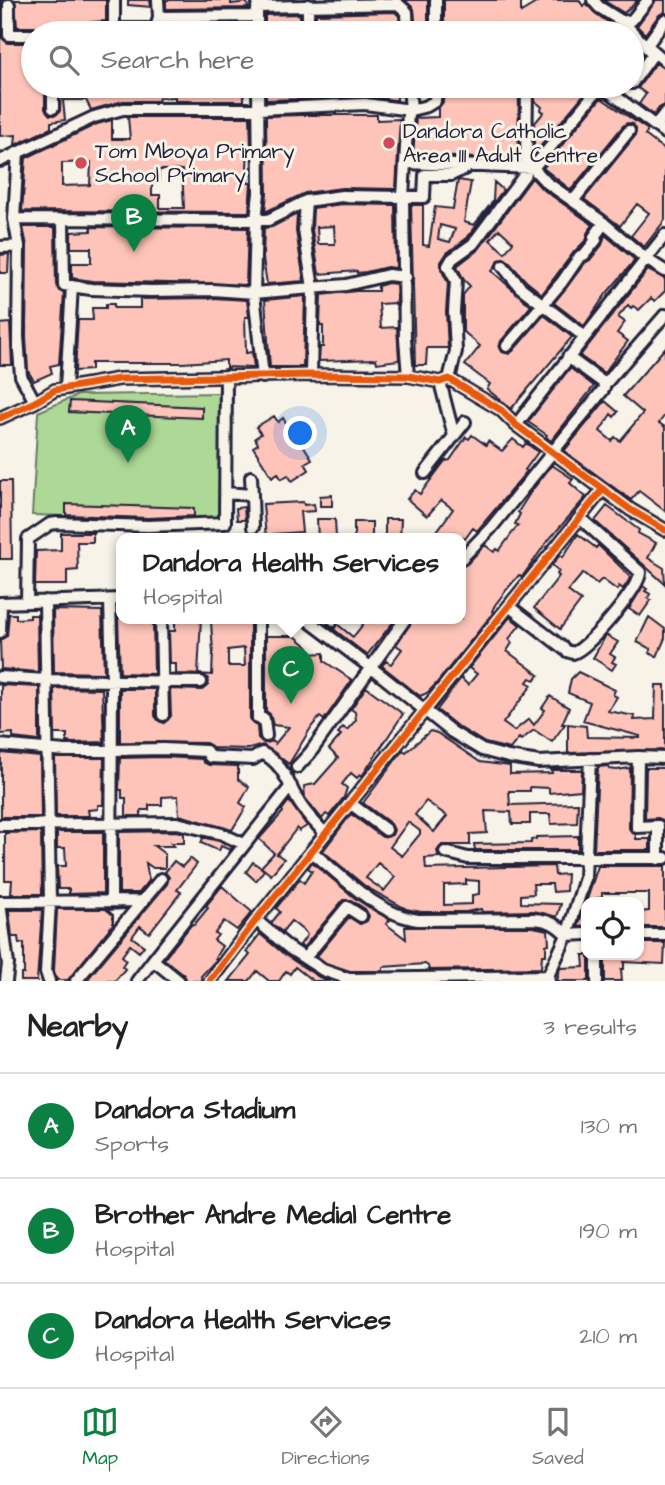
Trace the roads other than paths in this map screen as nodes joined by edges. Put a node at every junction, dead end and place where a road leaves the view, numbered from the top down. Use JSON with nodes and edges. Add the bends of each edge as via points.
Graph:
{"nodes":[{"id":1,"x":114,"y":0,"type":"edge"},
{"id":2,"x":158,"y":0,"type":"edge"},
{"id":3,"x":436,"y":0,"type":"edge"},
{"id":4,"x":593,"y":0,"type":"edge"},
{"id":5,"x":649,"y":0,"type":"edge"},
{"id":6,"x":9,"y":5,"type":"dead end"},
{"id":7,"x":308,"y":5,"type":"junction"},
{"id":8,"x":257,"y":8,"type":"edge"},
{"id":9,"x":159,"y":17,"type":"junction"},
{"id":10,"x":665,"y":20,"type":"edge"},
{"id":11,"x":114,"y":21,"type":"edge"},
{"id":12,"x":158,"y":21,"type":"edge"},
{"id":13,"x":308,"y":21,"type":"edge"},
{"id":14,"x":407,"y":21,"type":"edge"},
{"id":15,"x":436,"y":21,"type":"edge"},
{"id":16,"x":621,"y":21,"type":"edge"},
{"id":17,"x":628,"y":21,"type":"edge"},
{"id":18,"x":21,"y":35,"type":"edge"},
{"id":19,"x":644,"y":42,"type":"edge"},
{"id":20,"x":648,"y":46,"type":"junction"},
{"id":21,"x":665,"y":61,"type":"edge"},
{"id":22,"x":644,"y":66,"type":"edge"},
{"id":23,"x":53,"y":98,"type":"edge"},
{"id":24,"x":258,"y":98,"type":"edge"},
{"id":25,"x":410,"y":98,"type":"edge"},
{"id":26,"x":435,"y":98,"type":"edge"},
{"id":27,"x":528,"y":98,"type":"edge"},
{"id":28,"x":590,"y":98,"type":"edge"},
{"id":29,"x":616,"y":98,"type":"edge"},
{"id":30,"x":619,"y":100,"type":"joint"},
{"id":31,"x":53,"y":108,"type":"dead end"},
{"id":32,"x":258,"y":109,"type":"junction"},
{"id":33,"x":411,"y":110,"type":"junction"},
{"id":34,"x":665,"y":113,"type":"edge"},
{"id":35,"x":660,"y":130,"type":"edge"},
{"id":36,"x":629,"y":131,"type":"dead end"},
{"id":37,"x":18,"y":152,"type":"junction"},
{"id":38,"x":0,"y":161,"type":"edge"},
{"id":39,"x":406,"y":163,"type":"junction"},
{"id":40,"x":472,"y":165,"type":"junction"},
{"id":41,"x":531,"y":167,"type":"junction"},
{"id":42,"x":403,"y":197,"type":"junction"},
{"id":43,"x":306,"y":201,"type":"junction"},
{"id":44,"x":573,"y":201,"type":"junction"},
{"id":45,"x":14,"y":219,"type":"junction"},
{"id":46,"x":63,"y":219,"type":"junction"},
{"id":47,"x":256,"y":220,"type":"junction"},
{"id":48,"x":604,"y":223,"type":"junction"},
{"id":49,"x":665,"y":235,"type":"edge"},
{"id":50,"x":19,"y":246,"type":"junction"},
{"id":51,"x":0,"y":247,"type":"edge"},
{"id":52,"x":646,"y":259,"type":"junction"},
{"id":53,"x":502,"y":265,"type":"dead end"},
{"id":54,"x":665,"y":271,"type":"edge"},
{"id":55,"x":405,"y":276,"type":"junction"},
{"id":56,"x":72,"y":286,"type":"junction"},
{"id":57,"x":313,"y":288,"type":"junction"},
{"id":58,"x":254,"y":293,"type":"junction"},
{"id":59,"x":543,"y":304,"type":"junction"},
{"id":60,"x":665,"y":315,"type":"edge"},
{"id":61,"x":585,"y":337,"type":"junction"},
{"id":62,"x":507,"y":346,"type":"dead end"},
{"id":63,"x":568,"y":357,"type":"junction"},
{"id":64,"x":311,"y":375,"type":"junction"},
{"id":65,"x":226,"y":376,"type":"junction"},
{"id":66,"x":408,"y":376,"type":"junction"},
{"id":67,"x":263,"y":377,"type":"junction"},
{"id":68,"x":444,"y":381,"type":"junction"},
{"id":69,"x":605,"y":384,"type":"junction"},
{"id":70,"x":66,"y":387,"type":"junction"},
{"id":71,"x":35,"y":402,"type":"junction"},
{"id":72,"x":0,"y":418,"type":"edge"},
{"id":73,"x":466,"y":422,"type":"dead end"},
{"id":74,"x":516,"y":425,"type":"junction"},
{"id":75,"x":454,"y":436,"type":"junction"},
{"id":76,"x":554,"y":452,"type":"junction"},
{"id":77,"x":425,"y":473,"type":"dead end"},
{"id":78,"x":251,"y":477,"type":"dead end"},
{"id":79,"x":603,"y":489,"type":"junction"},
{"id":80,"x":226,"y":493,"type":"junction"},
{"id":81,"x":251,"y":495,"type":"junction"},
{"id":82,"x":580,"y":518,"type":"junction"},
{"id":83,"x":253,"y":527,"type":"dead end"},
{"id":84,"x":665,"y":530,"type":"edge"},
{"id":85,"x":466,"y":554,"type":"edge"},
{"id":86,"x":116,"y":599,"type":"edge"},
{"id":87,"x":45,"y":601,"type":"junction"},
{"id":88,"x":27,"y":602,"type":"junction"},
{"id":89,"x":1,"y":603,"type":"edge"},
{"id":90,"x":509,"y":606,"type":"junction"},
{"id":91,"x":161,"y":624,"type":"edge"},
{"id":92,"x":258,"y":624,"type":"edge"},
{"id":93,"x":313,"y":624,"type":"edge"},
{"id":94,"x":402,"y":624,"type":"edge"},
{"id":95,"x":0,"y":632,"type":"edge"},
{"id":96,"x":372,"y":668,"type":"junction"},
{"id":97,"x":0,"y":677,"type":"edge"},
{"id":98,"x":46,"y":680,"type":"junction"},
{"id":99,"x":112,"y":681,"type":"junction"},
{"id":100,"x":162,"y":681,"type":"junction"},
{"id":101,"x":201,"y":682,"type":"dead end"},
{"id":102,"x":425,"y":710,"type":"junction"},
{"id":103,"x":163,"y":715,"type":"dead end"},
{"id":104,"x":266,"y":736,"type":"dead end"},
{"id":105,"x":0,"y":745,"type":"edge"},
{"id":106,"x":47,"y":749,"type":"junction"},
{"id":107,"x":111,"y":751,"type":"junction"},
{"id":108,"x":638,"y":757,"type":"junction"},
{"id":109,"x":665,"y":758,"type":"edge"},
{"id":110,"x":590,"y":759,"type":"junction"},
{"id":111,"x":297,"y":766,"type":"dead end"},
{"id":112,"x":290,"y":786,"type":"junction"},
{"id":113,"x":350,"y":803,"type":"junction"},
{"id":114,"x":111,"y":824,"type":"junction"},
{"id":115,"x":0,"y":825,"type":"edge"},
{"id":116,"x":48,"y":826,"type":"junction"},
{"id":117,"x":386,"y":830,"type":"dead end"},
{"id":118,"x":326,"y":833,"type":"junction"},
{"id":119,"x":244,"y":844,"type":"junction"},
{"id":120,"x":311,"y":851,"type":"junction"},
{"id":121,"x":445,"y":852,"type":"dead end"},
{"id":122,"x":588,"y":858,"type":"junction"},
{"id":123,"x":661,"y":858,"type":"edge"},
{"id":124,"x":161,"y":879,"type":"dead end"},
{"id":125,"x":111,"y":901,"type":"junction"},
{"id":126,"x":143,"y":901,"type":"junction"},
{"id":127,"x":50,"y":902,"type":"junction"},
{"id":128,"x":0,"y":903,"type":"edge"},
{"id":129,"x":361,"y":916,"type":"dead end"},
{"id":130,"x":256,"y":920,"type":"junction"},
{"id":131,"x":581,"y":934,"type":"edge"},
{"id":132,"x":567,"y":935,"type":"junction"},
{"id":133,"x":644,"y":935,"type":"edge"},
{"id":134,"x":665,"y":935,"type":"edge"},
{"id":135,"x":305,"y":958,"type":"junction"},
{"id":136,"x":153,"y":960,"type":"junction"},
{"id":137,"x":597,"y":960,"type":"edge"},
{"id":138,"x":548,"y":978,"type":"edge"},
{"id":139,"x":6,"y":981,"type":"edge"},
{"id":140,"x":49,"y":981,"type":"edge"},
{"id":141,"x":76,"y":981,"type":"edge"},
{"id":142,"x":136,"y":981,"type":"edge"},
{"id":143,"x":179,"y":981,"type":"edge"},
{"id":144,"x":210,"y":981,"type":"edge"},
{"id":145,"x":597,"y":981,"type":"edge"}],
"edges":[{"from":1,"to":11,"type":"street"},
{"from":2,"to":9,"type":"street"},
{"from":3,"to":15,"type":"street"},
{"from":4,"to":16,"type":"street"},
{"from":5,"to":17,"type":"street"},
{"from":6,"to":18,"type":"street","via":[[9,35]]},
{"from":7,"to":8,"type":"street"},
{"from":7,"to":13,"type":"street"},
{"from":7,"to":14,"type":"street","via":[[398,4],[407,12]]},
{"from":8,"to":9,"type":"street"},
{"from":9,"to":12,"type":"street"},
{"from":10,"to":20,"type":"street"},
{"from":19,"to":20,"type":"street"},
{"from":20,"to":21,"type":"street"},
{"from":20,"to":22,"type":"street","via":[[653,54]]},
{"from":23,"to":31,"type":"street"},
{"from":24,"to":32,"type":"street"},
{"from":25,"to":33,"type":"street"},
{"from":26,"to":33,"type":"street","via":[[427,106]]},
{"from":27,"to":41,"type":"street"},
{"from":28,"to":41,"type":"street"},
{"from":29,"to":30,"type":"street"},
{"from":30,"to":35,"type":"street"},
{"from":32,"to":33,"type":"street","via":[[365,104]]},
{"from":32,"to":37,"type":"street","via":[[123,109],[94,117]]},
{"from":32,"to":47,"type":"street"},
{"from":33,"to":39,"type":"street"},
{"from":34,"to":35,"type":"street"},
{"from":36,"to":44,"type":"street"},
{"from":37,"to":38,"type":"street"},
{"from":37,"to":45,"type":"street"},
{"from":39,"to":40,"type":"street"},
{"from":39,"to":42,"type":"street"},
{"from":40,"to":41,"type":"street"},
{"from":40,"to":42,"type":"street","via":[[451,175],[425,175],[424,197]]},
{"from":41,"to":44,"type":"street"},
{"from":41,"to":68,"type":"street","via":[[487,228],[448,266],[456,281],[456,351]]},
{"from":42,"to":43,"type":"street","via":[[342,196]]},
{"from":42,"to":55,"type":"street"},
{"from":43,"to":47,"type":"street","via":[[268,220]]},
{"from":43,"to":57,"type":"street","via":[[304,230]]},
{"from":44,"to":48,"type":"street"},
{"from":45,"to":46,"type":"street"},
{"from":45,"to":50,"type":"street"},
{"from":46,"to":47,"type":"street"},
{"from":46,"to":56,"type":"street","via":[[64,285]]},
{"from":47,"to":58,"type":"street"},
{"from":48,"to":52,"type":"street"},
{"from":48,"to":59,"type":"street","via":[[596,240]]},
{"from":49,"to":52,"type":"street"},
{"from":50,"to":51,"type":"street"},
{"from":50,"to":71,"type":"street","via":[[21,376]]},
{"from":52,"to":54,"type":"street"},
{"from":52,"to":61,"type":"street"},
{"from":53,"to":59,"type":"street","via":[[520,287]]},
{"from":55,"to":57,"type":"street"},
{"from":55,"to":66,"type":"street"},
{"from":56,"to":58,"type":"street"},
{"from":56,"to":70,"type":"street"},
{"from":57,"to":58,"type":"street"},
{"from":57,"to":64,"type":"street"},
{"from":58,"to":67,"type":"street"},
{"from":59,"to":61,"type":"street"},
{"from":59,"to":62,"type":"street"},
{"from":60,"to":69,"type":"street"},
{"from":61,"to":63,"type":"street"},
{"from":63,"to":69,"type":"street"},
{"from":63,"to":74,"type":"street"},
{"from":64,"to":66,"type":"street"},
{"from":64,"to":67,"type":"street"},
{"from":65,"to":67,"type":"street"},
{"from":65,"to":70,"type":"street","via":[[119,379]]},
{"from":65,"to":80,"type":"street"},
{"from":66,"to":68,"type":"street"},
{"from":68,"to":74,"type":"street","via":[[501,410]]},
{"from":68,"to":75,"type":"street"},
{"from":69,"to":76,"type":"street"},
{"from":70,"to":71,"type":"street"},
{"from":71,"to":72,"type":"street"},
{"from":73,"to":75,"type":"street"},
{"from":74,"to":76,"type":"street"},
{"from":75,"to":77,"type":"street"},
{"from":76,"to":79,"type":"street"},
{"from":76,"to":85,"type":"street"},
{"from":78,"to":81,"type":"street"},
{"from":79,"to":82,"type":"street"},
{"from":79,"to":84,"type":"street"},
{"from":80,"to":81,"type":"street"},
{"from":80,"to":88,"type":"street","via":[[224,523],[50,524],[28,539]]},
{"from":81,"to":83,"type":"street"},
{"from":82,"to":90,"type":"street"},
{"from":82,"to":90,"type":"street","via":[[640,572],[631,592],[587,646],[573,653]]},
{"from":86,"to":87,"type":"street"},
{"from":86,"to":99,"type":"street"},
{"from":87,"to":88,"type":"street"},
{"from":87,"to":98,"type":"street"},
{"from":88,"to":89,"type":"street"},
{"from":89,"to":95,"type":"street"},
{"from":90,"to":102,"type":"street"},
{"from":91,"to":100,"type":"street"},
{"from":92,"to":104,"type":"street","via":[[258,718],[264,719]]},
{"from":93,"to":96,"type":"street"},
{"from":94,"to":96,"type":"street"},
{"from":96,"to":102,"type":"street"},
{"from":96,"to":111,"type":"street"},
{"from":97,"to":98,"type":"street"},
{"from":98,"to":99,"type":"street"},
{"from":98,"to":106,"type":"street"},
{"from":99,"to":100,"type":"street"},
{"from":99,"to":107,"type":"street"},
{"from":100,"to":101,"type":"street"},
{"from":100,"to":103,"type":"street"},
{"from":102,"to":110,"type":"street","via":[[482,750],[539,762]]},
{"from":102,"to":113,"type":"street"},
{"from":105,"to":106,"type":"street"},
{"from":106,"to":107,"type":"street"},
{"from":106,"to":116,"type":"street"},
{"from":107,"to":112,"type":"street","via":[[206,751],[210,757],[253,759],[262,753],[274,759]]},
{"from":107,"to":114,"type":"street"},
{"from":108,"to":109,"type":"street"},
{"from":108,"to":110,"type":"street"},
{"from":108,"to":123,"type":"street","via":[[637,827],[658,826]]},
{"from":110,"to":122,"type":"street"},
{"from":112,"to":118,"type":"street"},
{"from":112,"to":119,"type":"street"},
{"from":113,"to":117,"type":"street"},
{"from":113,"to":118,"type":"street"},
{"from":114,"to":116,"type":"street"},
{"from":114,"to":119,"type":"street","via":[[177,823]]},
{"from":114,"to":125,"type":"street"},
{"from":115,"to":116,"type":"street"},
{"from":116,"to":127,"type":"street"},
{"from":118,"to":120,"type":"street"},
{"from":119,"to":136,"type":"street"},
{"from":120,"to":130,"type":"street"},
{"from":120,"to":132,"type":"street","via":[[381,907],[402,918],[547,920]]},
{"from":121,"to":122,"type":"street","via":[[468,858]]},
{"from":122,"to":123,"type":"street"},
{"from":122,"to":132,"type":"street"},
{"from":124,"to":126,"type":"street"},
{"from":125,"to":126,"type":"street"},
{"from":125,"to":127,"type":"street"},
{"from":126,"to":141,"type":"street"},
{"from":127,"to":128,"type":"street"},
{"from":127,"to":140,"type":"street"},
{"from":128,"to":139,"type":"street"},
{"from":129,"to":135,"type":"street","via":[[347,907]]},
{"from":130,"to":135,"type":"street"},
{"from":130,"to":144,"type":"street"},
{"from":131,"to":132,"type":"street"},
{"from":132,"to":138,"type":"street"},
{"from":133,"to":134,"type":"street"},
{"from":135,"to":138,"type":"street","via":[[349,979]]},
{"from":136,"to":142,"type":"street"},
{"from":136,"to":143,"type":"street"},
{"from":137,"to":145,"type":"street"}]}
